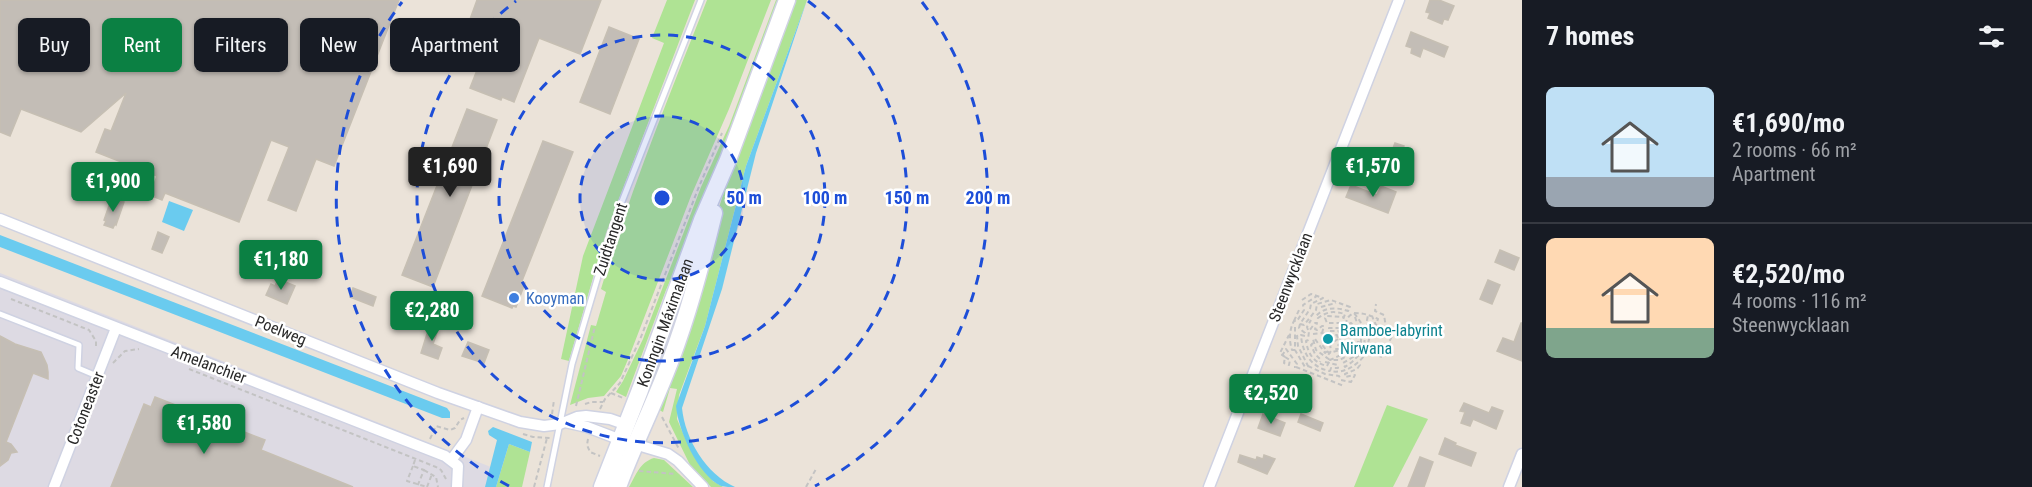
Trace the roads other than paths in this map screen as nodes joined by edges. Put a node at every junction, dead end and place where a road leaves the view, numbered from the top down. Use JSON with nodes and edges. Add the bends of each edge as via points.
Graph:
{"nodes":[{"id":1,"x":701,"y":0,"type":"edge"},
{"id":2,"x":787,"y":0,"type":"edge"},
{"id":3,"x":1399,"y":0,"type":"edge"},
{"id":4,"x":0,"y":219,"type":"edge"},
{"id":5,"x":0,"y":282,"type":"edge"},
{"id":6,"x":0,"y":314,"type":"edge"},
{"id":7,"x":116,"y":328,"type":"junction"},
{"id":8,"x":98,"y":376,"type":"junction"},
{"id":9,"x":477,"y":411,"type":"junction"},
{"id":10,"x":562,"y":423,"type":"junction"},
{"id":11,"x":627,"y":436,"type":"junction"},
{"id":12,"x":1522,"y":454,"type":"edge"},
{"id":13,"x":452,"y":459,"type":"junction"},
{"id":14,"x":54,"y":487,"type":"edge"},
{"id":15,"x":457,"y":487,"type":"edge"},
{"id":16,"x":547,"y":487,"type":"edge"},
{"id":17,"x":602,"y":487,"type":"edge"},
{"id":18,"x":618,"y":487,"type":"edge"},
{"id":19,"x":703,"y":487,"type":"edge"},
{"id":20,"x":1209,"y":487,"type":"edge"},
{"id":21,"x":1509,"y":487,"type":"edge"}],
"edges":[{"from":1,"to":10,"type":"lane","name":"Zuidtangent","via":[[618,215],[572,364]]},
{"from":2,"to":11,"type":"main road","name":"Koningin Máximalaan","via":[[728,160],[680,336],[652,410]]},
{"from":3,"to":20,"type":"street","name":"Steenwycklaan"},
{"from":4,"to":9,"type":"street","name":"Poelweg"},
{"from":5,"to":7,"type":"street","name":"Amelanchier"},
{"from":6,"to":8,"type":"lane","via":[[79,345],[78,368]]},
{"from":7,"to":8,"type":"street","name":"Cotoneaster"},
{"from":7,"to":13,"type":"street","name":"Amelanchier"},
{"from":8,"to":14,"type":"street","name":"Cotoneaster"},
{"from":9,"to":10,"type":"street","name":"Poelweg","via":[[531,425]]},
{"from":9,"to":13,"type":"street","via":[[466,440]]},
{"from":10,"to":11,"type":"street","name":"Poelweg"},
{"from":10,"to":11,"type":"street","name":"Poelweg","via":[[586,416],[610,419]]},
{"from":10,"to":16,"type":"lane","name":"Zuidtangent"},
{"from":11,"to":17,"type":"main road","name":"Koningin Máximalaan"},
{"from":11,"to":18,"type":"main road","name":"Koningin Máximalaan"},
{"from":11,"to":19,"type":"street","name":"Poelweg","via":[[678,460]]},
{"from":12,"to":21,"type":"street"},
{"from":13,"to":15,"type":"street","via":[[458,466]]}]}
